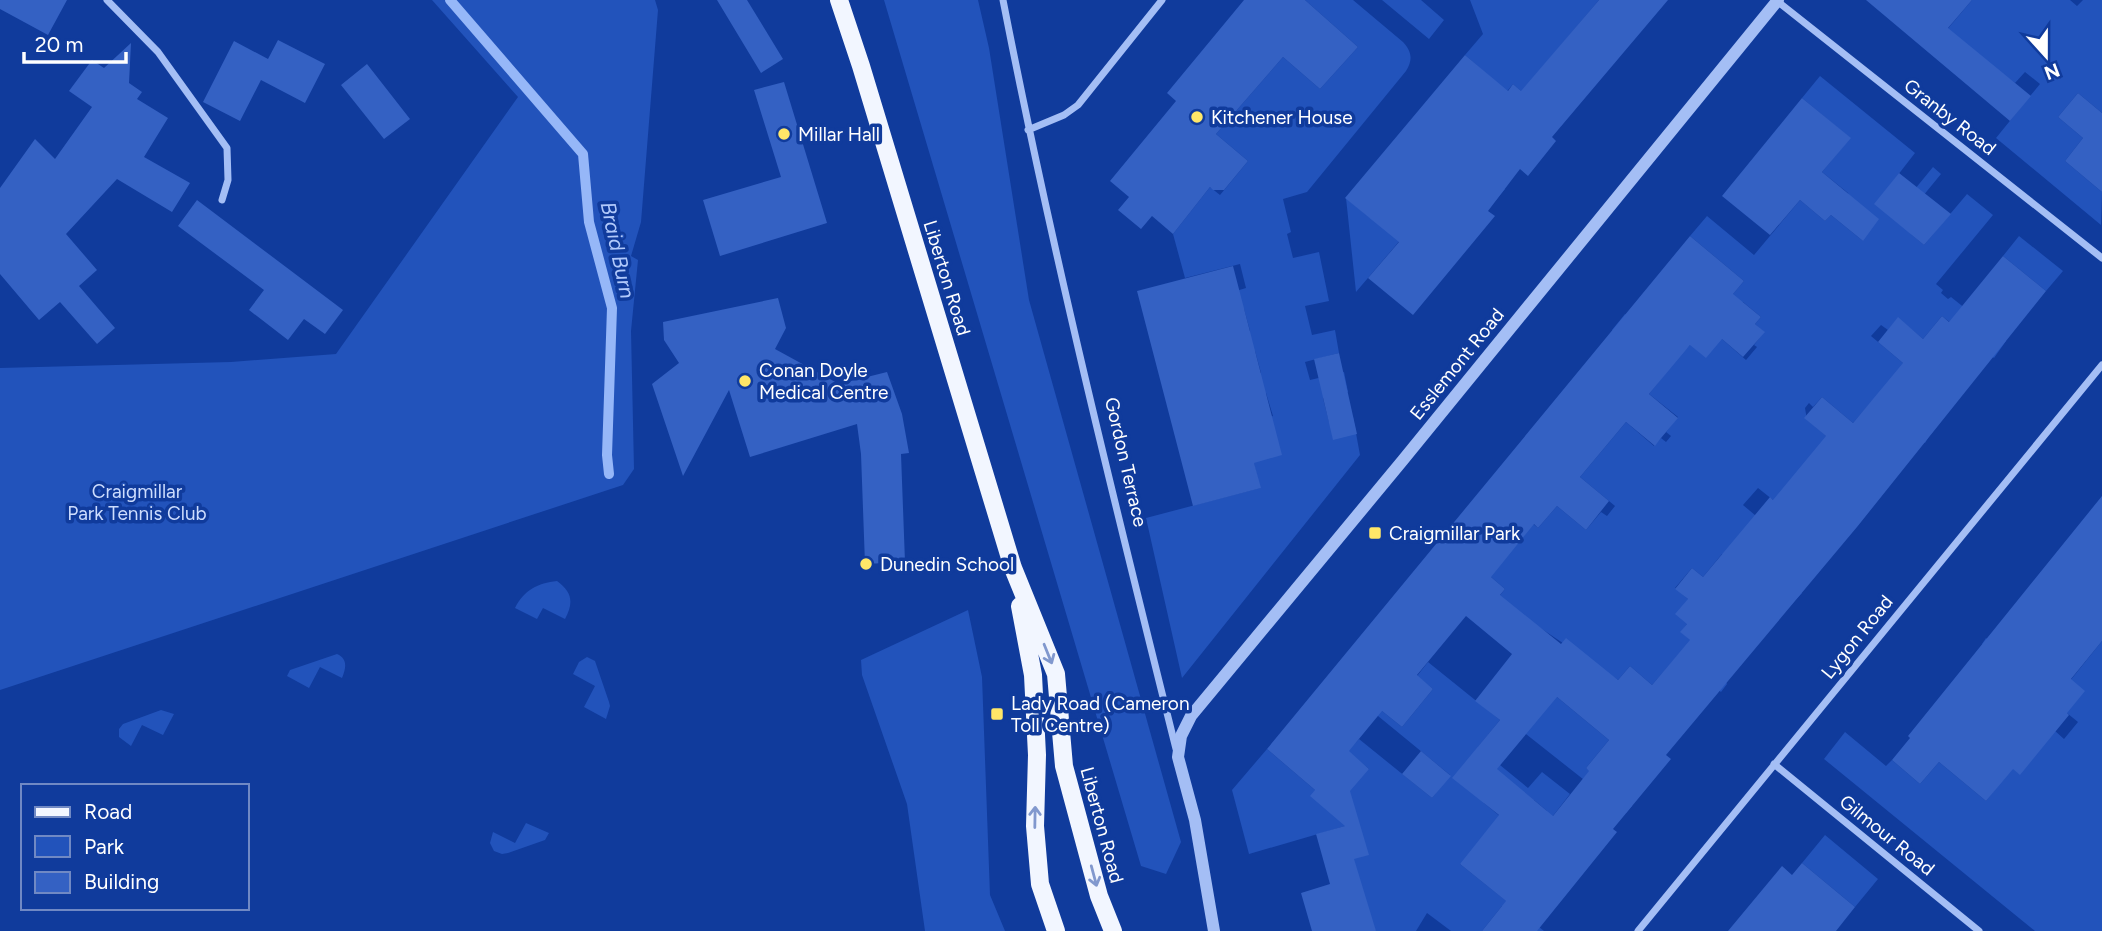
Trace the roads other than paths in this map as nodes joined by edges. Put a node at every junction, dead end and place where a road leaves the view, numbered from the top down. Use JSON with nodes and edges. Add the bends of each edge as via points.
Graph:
{"nodes":[{"id":1,"x":107,"y":0,"type":"edge"},
{"id":2,"x":839,"y":0,"type":"edge"},
{"id":3,"x":1003,"y":0,"type":"edge"},
{"id":4,"x":1162,"y":0,"type":"edge"},
{"id":5,"x":1778,"y":0,"type":"edge"},
{"id":6,"x":1028,"y":130,"type":"junction"},
{"id":7,"x":222,"y":200,"type":"dead end"},
{"id":8,"x":2102,"y":258,"type":"edge"},
{"id":9,"x":2102,"y":365,"type":"edge"},
{"id":10,"x":1013,"y":568,"type":"junction"},
{"id":11,"x":1178,"y":757,"type":"junction"},
{"id":12,"x":1774,"y":764,"type":"junction"},
{"id":13,"x":1056,"y":931,"type":"edge"},
{"id":14,"x":1113,"y":931,"type":"edge"},
{"id":15,"x":1214,"y":931,"type":"edge"},
{"id":16,"x":1638,"y":931,"type":"edge"},
{"id":17,"x":1979,"y":931,"type":"edge"}],
"edges":[{"from":1,"to":7,"type":"street","via":[[158,52],[228,149],[228,180]]},
{"from":2,"to":10,"type":"main road","name":"Liberton Road"},
{"from":3,"to":6,"type":"street","name":"Gordon Terrace"},
{"from":4,"to":6,"type":"street","via":[[1077,105]]},
{"from":5,"to":8,"type":"street","name":"Granby Road"},
{"from":5,"to":11,"type":"street","name":"Esslemont Road","via":[[1203,700],[1181,736]]},
{"from":6,"to":11,"type":"street","name":"Gordon Terrace"},
{"from":9,"to":12,"type":"street","name":"Lygon Road"},
{"from":13,"to":10,"type":"main road","name":"Liberton Road","one_way":true,"via":[[1040,884],[1033,675]]},
{"from":10,"to":14,"type":"main road","name":"Liberton Road","one_way":true,"via":[[1056,674],[1064,766]]},
{"from":11,"to":15,"type":"street","name":"Gordon Terrace","via":[[1195,820]]},
{"from":12,"to":16,"type":"street","name":"Lygon Road"},
{"from":12,"to":17,"type":"street","name":"Gilmour Road"}]}
